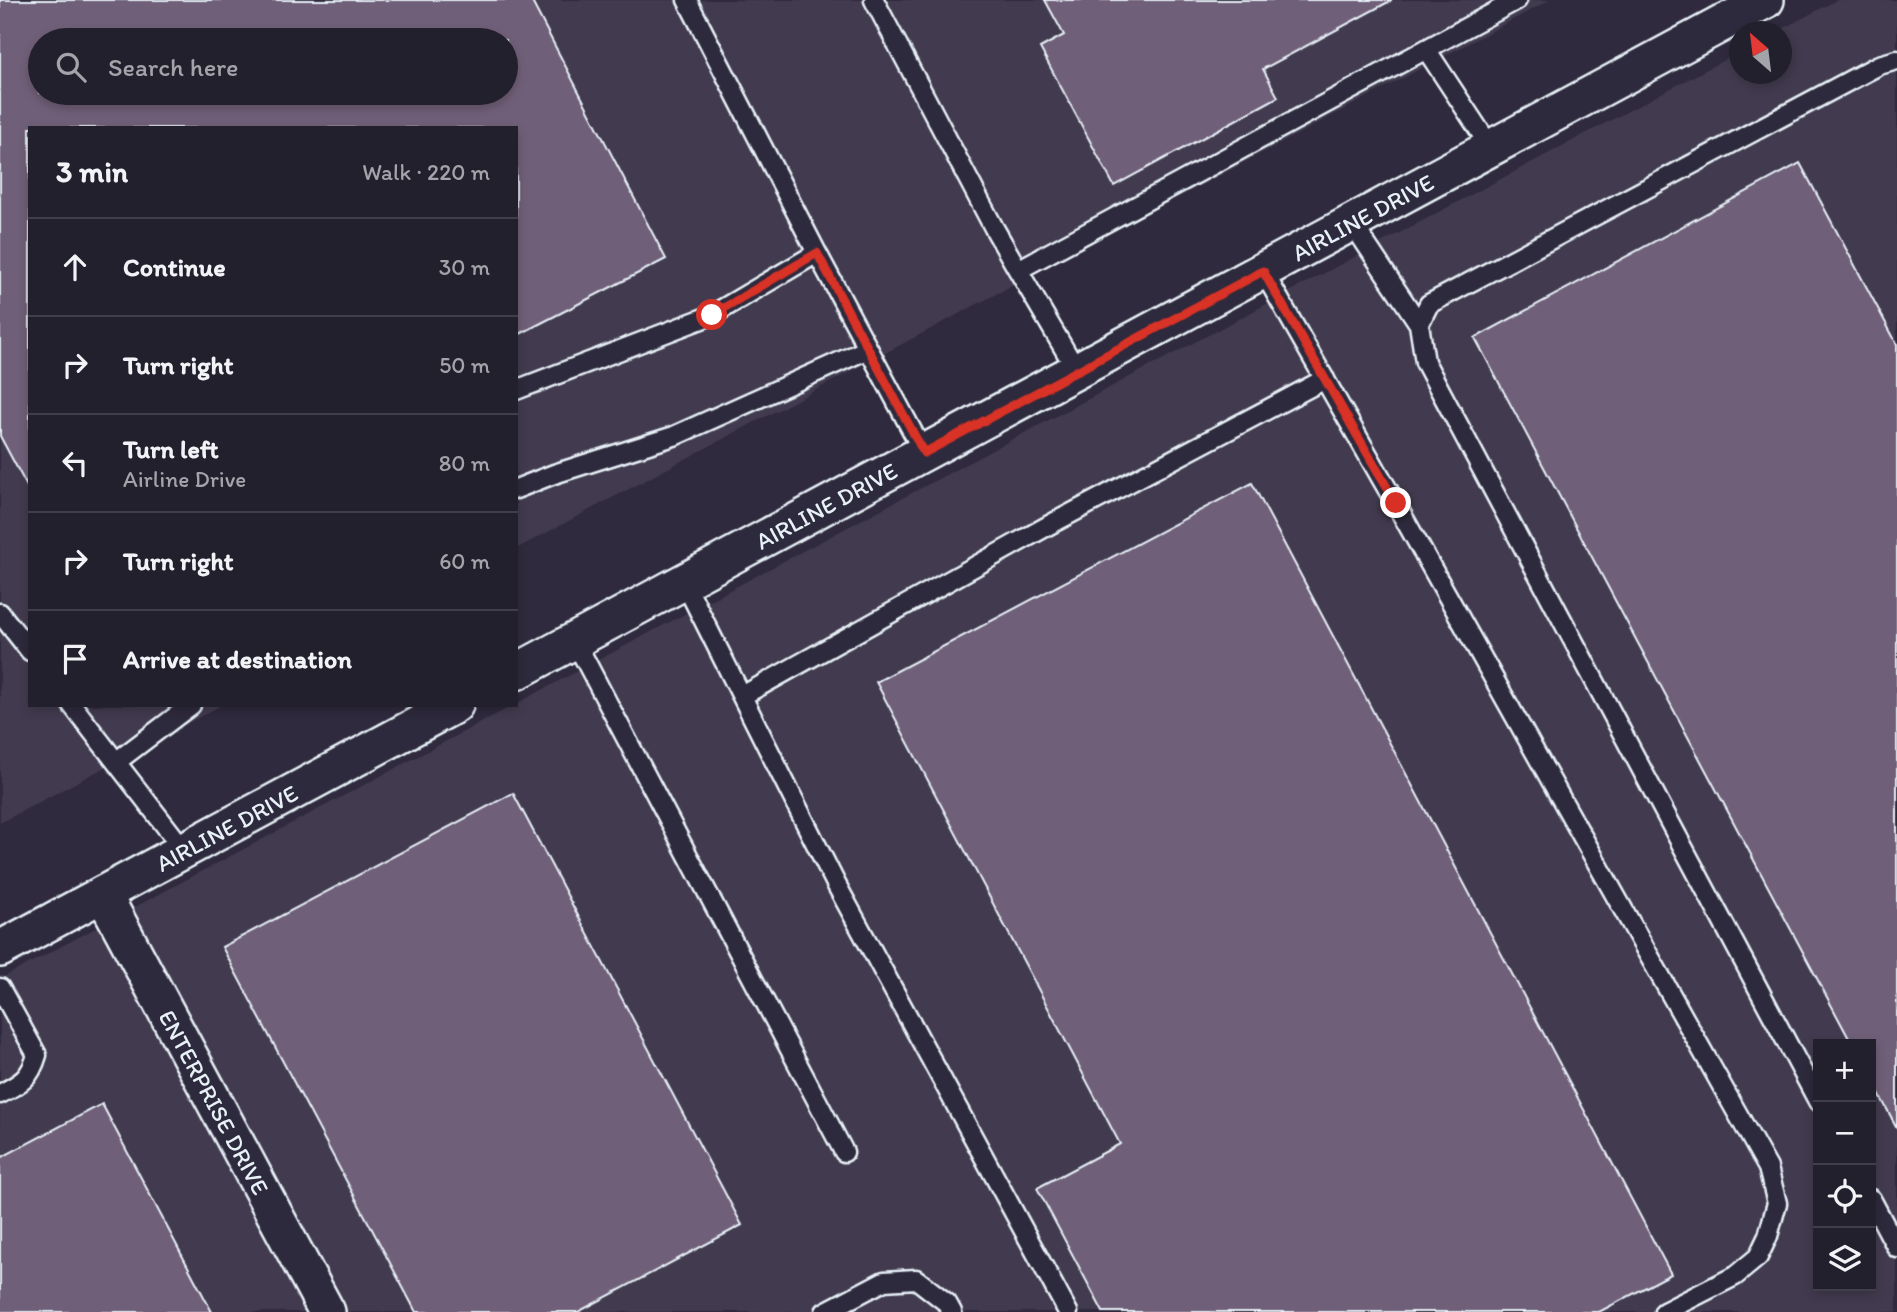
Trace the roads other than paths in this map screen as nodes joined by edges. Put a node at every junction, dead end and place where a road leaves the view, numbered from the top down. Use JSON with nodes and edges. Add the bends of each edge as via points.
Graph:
{"nodes":[{"id":1,"x":687,"y":0,"type":"edge"},
{"id":2,"x":874,"y":0,"type":"edge"},
{"id":3,"x":1517,"y":0,"type":"edge"},
{"id":4,"x":1766,"y":0,"type":"edge"},
{"id":5,"x":1426,"y":49,"type":"junction"},
{"id":6,"x":1897,"y":61,"type":"edge"},
{"id":7,"x":1491,"y":148,"type":"junction"},
{"id":8,"x":1352,"y":223,"type":"junction"},
{"id":9,"x":817,"y":253,"type":"junction"},
{"id":10,"x":1018,"y":270,"type":"junction"},
{"id":11,"x":1263,"y":271,"type":"junction"},
{"id":12,"x":1419,"y":324,"type":"junction"},
{"id":13,"x":868,"y":349,"type":"junction"},
{"id":14,"x":1077,"y":371,"type":"junction"},
{"id":15,"x":1325,"y":379,"type":"junction"},
{"id":16,"x":518,"y":389,"type":"edge"},
{"id":17,"x":924,"y":453,"type":"junction"},
{"id":18,"x":518,"y":488,"type":"edge"},
{"id":19,"x":684,"y":581,"type":"junction"},
{"id":20,"x":0,"y":613,"type":"edge"},
{"id":21,"x":575,"y":640,"type":"junction"},
{"id":22,"x":28,"y":648,"type":"edge"},
{"id":23,"x":518,"y":671,"type":"edge"},
{"id":24,"x":742,"y":696,"type":"junction"},
{"id":25,"x":74,"y":707,"type":"edge"},
{"id":26,"x":188,"y":707,"type":"edge"},
{"id":27,"x":451,"y":707,"type":"edge"},
{"id":28,"x":116,"y":762,"type":"junction"},
{"id":29,"x":184,"y":850,"type":"junction"},
{"id":30,"x":103,"y":894,"type":"junction"},
{"id":31,"x":1,"y":948,"type":"edge"},
{"id":32,"x":0,"y":988,"type":"edge"},
{"id":33,"x":1813,"y":1092,"type":"edge"},
{"id":34,"x":0,"y":1094,"type":"edge"},
{"id":35,"x":844,"y":1152,"type":"dead end"},
{"id":36,"x":1876,"y":1208,"type":"edge"},
{"id":37,"x":1897,"y":1248,"type":"edge"},
{"id":38,"x":327,"y":1312,"type":"edge"},
{"id":39,"x":825,"y":1312,"type":"edge"},
{"id":40,"x":952,"y":1312,"type":"edge"},
{"id":41,"x":1068,"y":1312,"type":"edge"},
{"id":42,"x":1664,"y":1312,"type":"edge"}],
"edges":[{"from":1,"to":9,"type":"lane"},
{"from":2,"to":10,"type":"lane"},
{"from":3,"to":5,"type":"lane"},
{"from":4,"to":7,"type":"street","name":"AIRLINE DRIVE"},
{"from":5,"to":7,"type":"lane"},
{"from":5,"to":10,"type":"lane"},
{"from":6,"to":12,"type":"lane","via":[[1879,65],[1429,304]]},
{"from":7,"to":8,"type":"street","name":"AIRLINE DRIVE"},
{"from":8,"to":11,"type":"street","name":"AIRLINE DRIVE"},
{"from":8,"to":12,"type":"lane"},
{"from":9,"to":13,"type":"lane"},
{"from":9,"to":16,"type":"lane","via":[[712,315]]},
{"from":10,"to":14,"type":"lane"},
{"from":11,"to":14,"type":"street","name":"AIRLINE DRIVE"},
{"from":11,"to":15,"type":"lane"},
{"from":12,"to":33,"type":"lane","via":[[1425,362]]},
{"from":13,"to":17,"type":"lane"},
{"from":13,"to":18,"type":"lane","via":[[674,436]]},
{"from":14,"to":17,"type":"street","name":"AIRLINE DRIVE"},
{"from":15,"to":24,"type":"lane","via":[[1051,524]]},
{"from":15,"to":42,"type":"lane","via":[[1768,1168],[1777,1203],[1758,1257],[1735,1276]]},
{"from":17,"to":19,"type":"street","name":"AIRLINE DRIVE"},
{"from":19,"to":21,"type":"street","name":"AIRLINE DRIVE"},
{"from":19,"to":24,"type":"lane"},
{"from":20,"to":22,"type":"lane"},
{"from":21,"to":23,"type":"street","name":"AIRLINE DRIVE"},
{"from":21,"to":35,"type":"lane"},
{"from":24,"to":41,"type":"lane","via":[[836,884]]},
{"from":25,"to":28,"type":"lane"},
{"from":26,"to":28,"type":"lane"},
{"from":27,"to":29,"type":"street","name":"AIRLINE DRIVE"},
{"from":28,"to":29,"type":"lane"},
{"from":29,"to":30,"type":"street","name":"AIRLINE DRIVE"},
{"from":30,"to":31,"type":"street","name":"AIRLINE DRIVE"},
{"from":30,"to":38,"type":"street","name":"ENTERPRISE DRIVE"},
{"from":32,"to":34,"type":"lane","via":[[37,1055],[32,1071]]},
{"from":36,"to":37,"type":"lane"},
{"from":39,"to":40,"type":"lane","via":[[884,1280],[916,1279]]}]}
